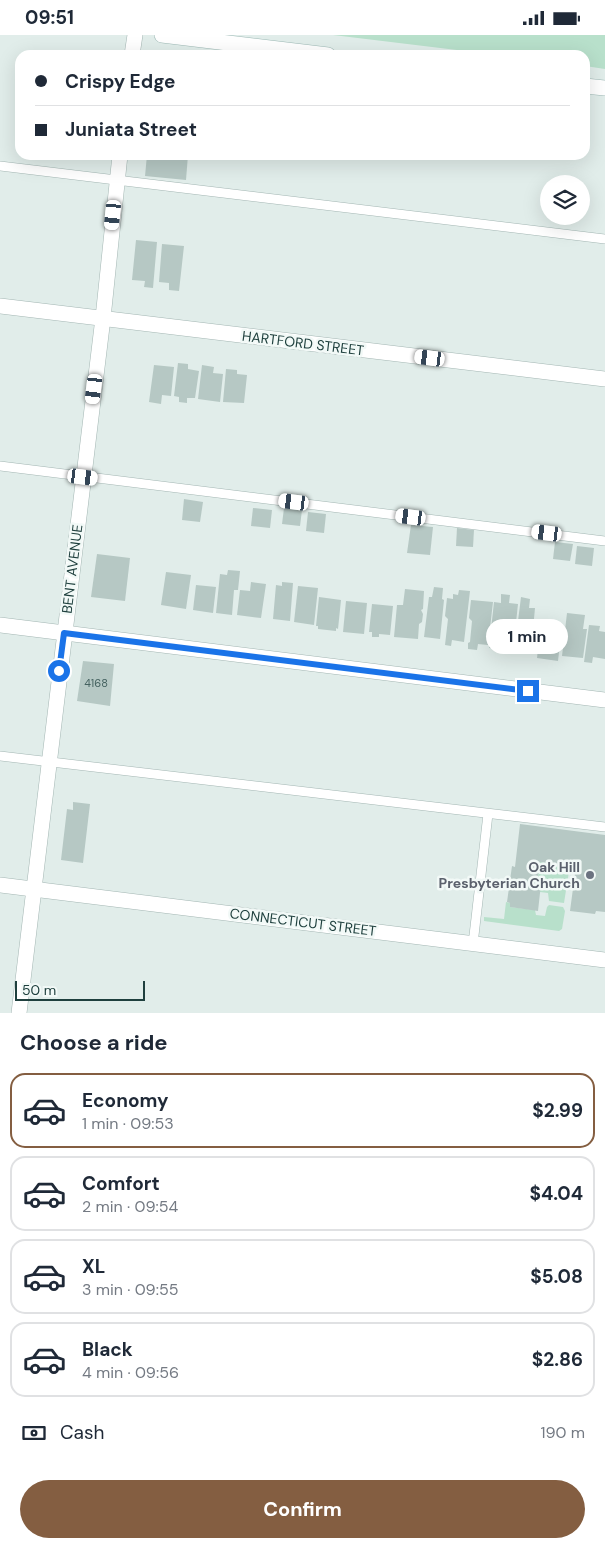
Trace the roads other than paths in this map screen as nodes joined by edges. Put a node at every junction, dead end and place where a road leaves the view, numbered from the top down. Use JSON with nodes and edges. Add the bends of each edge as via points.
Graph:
{"nodes":[{"id":1,"x":135,"y":35,"type":"edge"},
{"id":2,"x":162,"y":35,"type":"edge"},
{"id":3,"x":133,"y":50,"type":"edge"},
{"id":4,"x":286,"y":50,"type":"edge"},
{"id":5,"x":590,"y":86,"type":"edge"},
{"id":6,"x":605,"y":88,"type":"edge"},
{"id":7,"x":119,"y":160,"type":"edge"},
{"id":8,"x":0,"y":166,"type":"edge"},
{"id":9,"x":117,"y":180,"type":"junction"},
{"id":10,"x":605,"y":239,"type":"edge"},
{"id":11,"x":0,"y":307,"type":"edge"},
{"id":12,"x":102,"y":318,"type":"junction"},
{"id":13,"x":605,"y":379,"type":"edge"},
{"id":14,"x":0,"y":466,"type":"edge"},
{"id":15,"x":83,"y":477,"type":"junction"},
{"id":16,"x":605,"y":541,"type":"edge"},
{"id":17,"x":0,"y":625,"type":"edge"},
{"id":18,"x":64,"y":633,"type":"junction"},
{"id":19,"x":605,"y":700,"type":"edge"},
{"id":20,"x":0,"y":756,"type":"edge"},
{"id":21,"x":48,"y":761,"type":"junction"},
{"id":22,"x":488,"y":814,"type":"junction"},
{"id":23,"x":605,"y":827,"type":"edge"},
{"id":24,"x":0,"y":885,"type":"edge"},
{"id":25,"x":33,"y":889,"type":"junction"},
{"id":26,"x":473,"y":944,"type":"junction"},
{"id":27,"x":605,"y":960,"type":"edge"},
{"id":28,"x":19,"y":1013,"type":"edge"}],
"edges":[{"from":1,"to":3,"type":"street"},
{"from":2,"to":4,"type":"street"},
{"from":5,"to":6,"type":"street"},
{"from":7,"to":9,"type":"street","name":"BENT AVENUE"},
{"from":8,"to":9,"type":"lane"},
{"from":9,"to":10,"type":"lane"},
{"from":9,"to":12,"type":"street","name":"BENT AVENUE"},
{"from":11,"to":12,"type":"street","name":"HARTFORD STREET"},
{"from":12,"to":13,"type":"street","name":"HARTFORD STREET"},
{"from":12,"to":15,"type":"street","name":"BENT AVENUE"},
{"from":14,"to":15,"type":"lane"},
{"from":15,"to":16,"type":"lane"},
{"from":15,"to":18,"type":"street","name":"BENT AVENUE"},
{"from":17,"to":18,"type":"street"},
{"from":18,"to":19,"type":"street"},
{"from":18,"to":21,"type":"street","name":"BENT AVENUE"},
{"from":20,"to":21,"type":"lane"},
{"from":21,"to":22,"type":"lane"},
{"from":21,"to":25,"type":"street","name":"BENT AVENUE"},
{"from":22,"to":23,"type":"lane"},
{"from":22,"to":26,"type":"lane"},
{"from":24,"to":25,"type":"street","name":"CONNECTICUT STREET"},
{"from":25,"to":26,"type":"street","name":"CONNECTICUT STREET"},
{"from":25,"to":28,"type":"street","name":"BENT AVENUE"},
{"from":26,"to":27,"type":"street","name":"CONNECTICUT STREET"}]}
